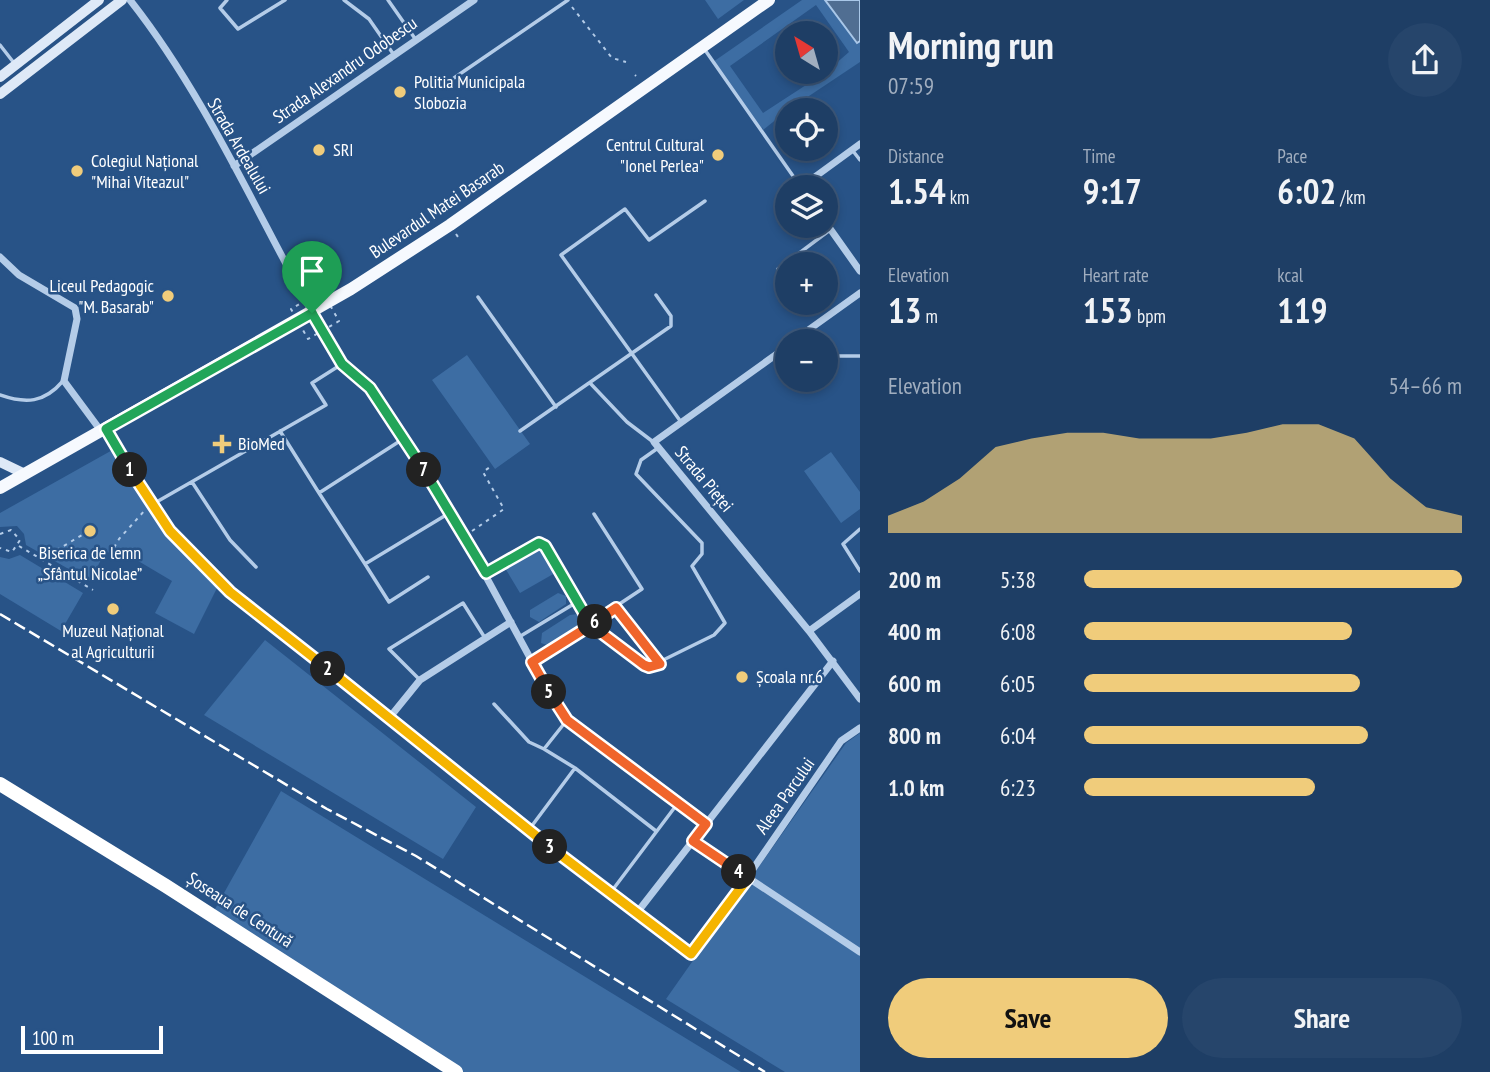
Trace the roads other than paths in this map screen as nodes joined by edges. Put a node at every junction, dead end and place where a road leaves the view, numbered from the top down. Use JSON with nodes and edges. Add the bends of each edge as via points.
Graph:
{"nodes":[{"id":1,"x":99,"y":0,"type":"edge"},
{"id":2,"x":122,"y":0,"type":"edge"},
{"id":3,"x":130,"y":0,"type":"edge"},
{"id":4,"x":227,"y":0,"type":"edge"},
{"id":5,"x":285,"y":0,"type":"edge"},
{"id":6,"x":344,"y":0,"type":"edge"},
{"id":7,"x":388,"y":0,"type":"edge"},
{"id":8,"x":474,"y":0,"type":"edge"},
{"id":9,"x":769,"y":0,"type":"edge"},
{"id":10,"x":567,"y":1,"type":"edge"},
{"id":11,"x":416,"y":40,"type":"junction"},
{"id":12,"x":0,"y":45,"type":"edge"},
{"id":13,"x":703,"y":47,"type":"junction"},
{"id":14,"x":394,"y":56,"type":"junction"},
{"id":15,"x":15,"y":65,"type":"junction"},
{"id":16,"x":0,"y":77,"type":"edge"},
{"id":17,"x":453,"y":78,"type":"dead end"},
{"id":18,"x":0,"y":94,"type":"edge"},
{"id":19,"x":860,"y":144,"type":"edge"},
{"id":20,"x":852,"y":149,"type":"junction"},
{"id":21,"x":860,"y":160,"type":"edge"},
{"id":22,"x":234,"y":166,"type":"junction"},
{"id":23,"x":792,"y":175,"type":"edge"},
{"id":24,"x":816,"y":175,"type":"edge"},
{"id":25,"x":705,"y":201,"type":"dead end"},
{"id":26,"x":814,"y":238,"type":"edge"},
{"id":27,"x":837,"y":238,"type":"edge"},
{"id":28,"x":798,"y":252,"type":"edge"},
{"id":29,"x":0,"y":257,"type":"edge"},
{"id":30,"x":3,"y":268,"type":"edge"},
{"id":31,"x":860,"y":271,"type":"edge"},
{"id":32,"x":860,"y":293,"type":"edge"},
{"id":33,"x":656,"y":295,"type":"dead end"},
{"id":34,"x":478,"y":298,"type":"dead end"},
{"id":35,"x":312,"y":313,"type":"junction"},
{"id":36,"x":810,"y":329,"type":"edge"},
{"id":37,"x":631,"y":354,"type":"junction"},
{"id":38,"x":775,"y":355,"type":"edge"},
{"id":39,"x":838,"y":356,"type":"edge"},
{"id":40,"x":860,"y":356,"type":"edge"},
{"id":41,"x":342,"y":364,"type":"junction"},
{"id":42,"x":64,"y":381,"type":"junction"},
{"id":43,"x":590,"y":383,"type":"junction"},
{"id":44,"x":0,"y":395,"type":"edge"},
{"id":45,"x":556,"y":407,"type":"junction"},
{"id":46,"x":681,"y":422,"type":"junction"},
{"id":47,"x":104,"y":430,"type":"junction"},
{"id":48,"x":279,"y":431,"type":"junction"},
{"id":49,"x":520,"y":432,"type":"dead end"},
{"id":50,"x":404,"y":439,"type":"junction"},
{"id":51,"x":656,"y":445,"type":"junction"},
{"id":52,"x":0,"y":462,"type":"edge"},
{"id":53,"x":25,"y":474,"type":"junction"},
{"id":54,"x":192,"y":482,"type":"junction"},
{"id":55,"x":0,"y":488,"type":"edge"},
{"id":56,"x":318,"y":492,"type":"junction"},
{"id":57,"x":151,"y":505,"type":"junction"},
{"id":58,"x":451,"y":512,"type":"junction"},
{"id":59,"x":594,"y":514,"type":"dead end"},
{"id":60,"x":860,"y":530,"type":"edge"},
{"id":61,"x":365,"y":564,"type":"junction"},
{"id":62,"x":256,"y":566,"type":"dead end"},
{"id":63,"x":860,"y":571,"type":"edge"},
{"id":64,"x":486,"y":573,"type":"junction"},
{"id":65,"x":428,"y":577,"type":"dead end"},
{"id":66,"x":860,"y":594,"type":"edge"},
{"id":67,"x":577,"y":602,"type":"junction"},
{"id":68,"x":616,"y":608,"type":"junction"},
{"id":69,"x":511,"y":622,"type":"junction"},
{"id":70,"x":591,"y":625,"type":"junction"},
{"id":71,"x":809,"y":631,"type":"junction"},
{"id":72,"x":519,"y":637,"type":"junction"},
{"id":73,"x":485,"y":638,"type":"junction"},
{"id":74,"x":833,"y":661,"type":"junction"},
{"id":75,"x":532,"y":662,"type":"junction"},
{"id":76,"x":660,"y":664,"type":"junction"},
{"id":77,"x":420,"y":680,"type":"junction"},
{"id":78,"x":860,"y":699,"type":"edge"},
{"id":79,"x":494,"y":704,"type":"dead end"},
{"id":80,"x":390,"y":716,"type":"junction"},
{"id":81,"x":567,"y":720,"type":"junction"},
{"id":82,"x":860,"y":728,"type":"edge"},
{"id":83,"x":544,"y":749,"type":"junction"},
{"id":84,"x":575,"y":768,"type":"junction"},
{"id":85,"x":0,"y":784,"type":"edge"},
{"id":86,"x":678,"y":802,"type":"junction"},
{"id":87,"x":706,"y":824,"type":"junction"},
{"id":88,"x":529,"y":830,"type":"junction"},
{"id":89,"x":656,"y":831,"type":"junction"},
{"id":90,"x":693,"y":841,"type":"junction"},
{"id":91,"x":748,"y":878,"type":"junction"},
{"id":92,"x":609,"y":894,"type":"junction"},
{"id":93,"x":636,"y":914,"type":"junction"},
{"id":94,"x":860,"y":952,"type":"edge"},
{"id":95,"x":456,"y":1072,"type":"edge"}],
"edges":[{"from":1,"to":15,"type":"street"},
{"from":2,"to":18,"type":"street"},
{"from":3,"to":22,"type":"street","name":"Strada Ardealului"},
{"from":4,"to":5,"type":"lane","via":[[220,8],[237,29]]},
{"from":6,"to":14,"type":"lane","via":[[369,19]]},
{"from":7,"to":11,"type":"lane"},
{"from":8,"to":11,"type":"street","name":"Strada Alexandru Odobescu"},
{"from":9,"to":13,"type":"main road","name":"Bulevardul Matei Basarab"},
{"from":10,"to":17,"type":"lane"},
{"from":11,"to":14,"type":"street","name":"Strada Alexandru Odobescu"},
{"from":12,"to":15,"type":"lane"},
{"from":13,"to":23,"type":"lane"},
{"from":13,"to":35,"type":"main road","name":"Bulevardul Matei Basarab","via":[[419,246]]},
{"from":14,"to":22,"type":"street","name":"Strada Alexandru Odobescu"},
{"from":15,"to":16,"type":"street"},
{"from":19,"to":20,"type":"street"},
{"from":20,"to":21,"type":"lane"},
{"from":20,"to":24,"type":"street"},
{"from":22,"to":35,"type":"street","name":"Strada Ardealului"},
{"from":25,"to":37,"type":"lane","via":[[649,240],[625,209],[561,255]]},
{"from":26,"to":28,"type":"lane"},
{"from":27,"to":31,"type":"street"},
{"from":29,"to":30,"type":"street"},
{"from":30,"to":42,"type":"street","via":[[75,309]]},
{"from":32,"to":36,"type":"street"},
{"from":33,"to":37,"type":"lane","via":[[671,316],[671,326]]},
{"from":34,"to":45,"type":"lane"},
{"from":35,"to":41,"type":"street","name":"Strada Ardealului"},
{"from":35,"to":47,"type":"main road","name":"Bulevardul Matei Basarab"},
{"from":37,"to":43,"type":"lane"},
{"from":37,"to":46,"type":"lane"},
{"from":38,"to":46,"type":"street","name":"Strada Pieței"},
{"from":39,"to":40,"type":"lane"},
{"from":41,"to":48,"type":"lane","via":[[312,383],[326,405]]},
{"from":41,"to":50,"type":"street","name":"Strada Ardealului","via":[[370,388]]},
{"from":42,"to":44,"type":"lane","via":[[35,401],[19,402]]},
{"from":42,"to":47,"type":"street"},
{"from":43,"to":45,"type":"lane"},
{"from":43,"to":51,"type":"lane"},
{"from":45,"to":49,"type":"lane"},
{"from":46,"to":51,"type":"street","name":"Strada Pieței"},
{"from":47,"to":53,"type":"main road","name":"Bulevardul Matei Basarab"},
{"from":47,"to":57,"type":"street"},
{"from":48,"to":54,"type":"lane"},
{"from":48,"to":56,"type":"lane"},
{"from":50,"to":56,"type":"lane"},
{"from":50,"to":58,"type":"street","name":"Strada Ardealului"},
{"from":51,"to":71,"type":"street","name":"Strada Pieței"},
{"from":51,"to":76,"type":"lane","via":[[641,460],[636,474],[702,543],[693,570],[725,623],[714,635]]},
{"from":52,"to":53,"type":"street"},
{"from":53,"to":55,"type":"main road","name":"Bulevardul Matei Basarab"},
{"from":54,"to":57,"type":"lane"},
{"from":54,"to":62,"type":"lane","via":[[230,540]]},
{"from":56,"to":61,"type":"lane"},
{"from":57,"to":80,"type":"street","via":[[230,592]]},
{"from":58,"to":61,"type":"lane"},
{"from":58,"to":64,"type":"street","name":"Strada Ardealului"},
{"from":59,"to":68,"type":"lane","via":[[641,584],[638,593]]},
{"from":60,"to":63,"type":"lane","via":[[843,544]]},
{"from":61,"to":65,"type":"lane","via":[[389,602]]},
{"from":64,"to":67,"type":"lane","via":[[539,543]]},
{"from":64,"to":69,"type":"street","name":"Strada Ardealului"},
{"from":66,"to":71,"type":"street"},
{"from":67,"to":70,"type":"lane"},
{"from":67,"to":72,"type":"lane"},
{"from":68,"to":70,"type":"lane"},
{"from":68,"to":76,"type":"lane"},
{"from":69,"to":72,"type":"street","name":"Strada Ardealului"},
{"from":69,"to":73,"type":"street"},
{"from":70,"to":75,"type":"lane"},
{"from":70,"to":76,"type":"lane","via":[[644,665]]},
{"from":71,"to":74,"type":"street","name":"Strada Pieței"},
{"from":72,"to":75,"type":"street","name":"Strada Ardealului"},
{"from":73,"to":77,"type":"street"},
{"from":73,"to":77,"type":"lane","via":[[463,603],[389,649]]},
{"from":74,"to":78,"type":"street","name":"Strada Pieței"},
{"from":74,"to":87,"type":"street"},
{"from":75,"to":81,"type":"street","name":"Strada Ardealului"},
{"from":77,"to":80,"type":"street"},
{"from":79,"to":83,"type":"lane","via":[[529,742]]},
{"from":80,"to":88,"type":"street"},
{"from":81,"to":83,"type":"lane"},
{"from":81,"to":86,"type":"street"},
{"from":82,"to":91,"type":"street","name":"Aleea Parcului","via":[[841,741]]},
{"from":83,"to":84,"type":"lane"},
{"from":84,"to":88,"type":"lane"},
{"from":84,"to":89,"type":"lane"},
{"from":85,"to":95,"type":"highway","name":"Șoseaua de Centură"},
{"from":86,"to":87,"type":"street"},
{"from":86,"to":89,"type":"lane"},
{"from":87,"to":90,"type":"street"},
{"from":88,"to":92,"type":"street"},
{"from":89,"to":92,"type":"lane"},
{"from":90,"to":91,"type":"street"},
{"from":90,"to":93,"type":"street"},
{"from":91,"to":93,"type":"street","name":"Aleea Parcului","via":[[691,954]]},
{"from":91,"to":94,"type":"street"},
{"from":92,"to":93,"type":"street"}]}
